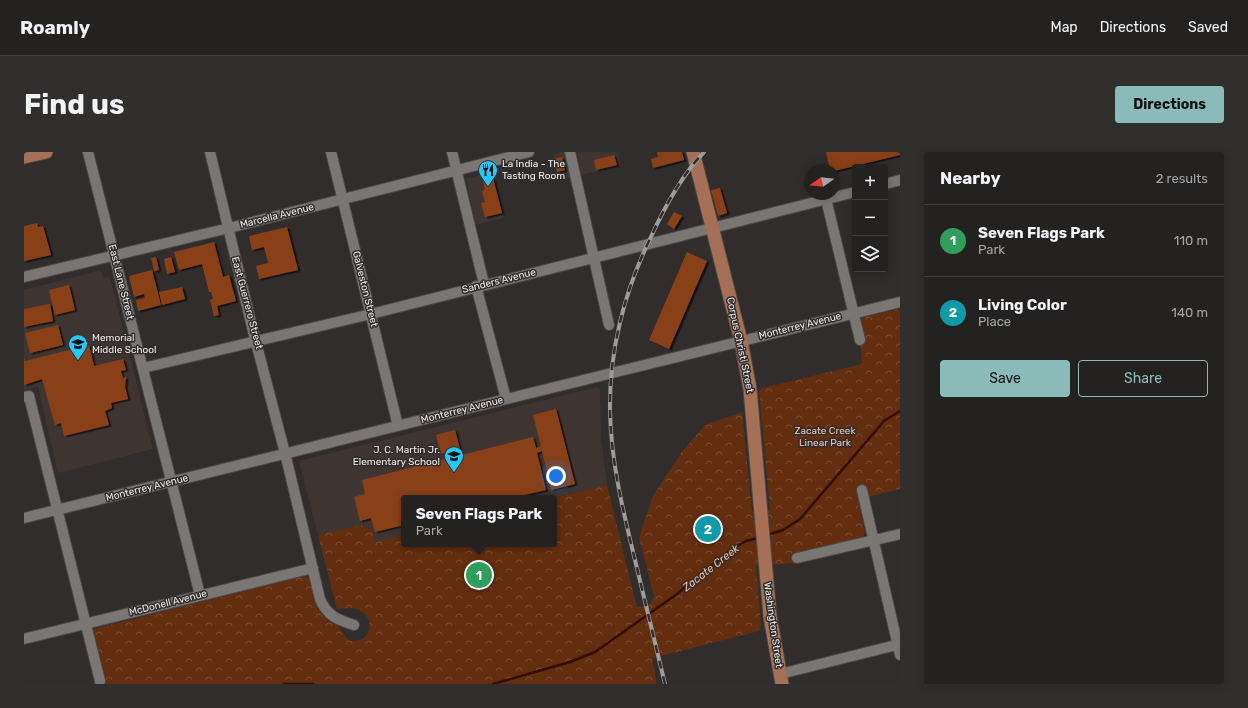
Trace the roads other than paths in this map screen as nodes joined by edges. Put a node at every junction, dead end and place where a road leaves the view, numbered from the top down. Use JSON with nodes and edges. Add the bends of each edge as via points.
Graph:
{"nodes":[{"id":1,"x":46,"y":152,"type":"edge"},
{"id":2,"x":88,"y":152,"type":"edge"},
{"id":3,"x":210,"y":152,"type":"edge"},
{"id":4,"x":332,"y":152,"type":"edge"},
{"id":5,"x":452,"y":152,"type":"edge"},
{"id":6,"x":529,"y":152,"type":"edge"},
{"id":7,"x":570,"y":152,"type":"edge"},
{"id":8,"x":693,"y":152,"type":"edge"},
{"id":9,"x":24,"y":157,"type":"edge"},
{"id":10,"x":456,"y":170,"type":"junction"},
{"id":11,"x":900,"y":180,"type":"edge"},
{"id":12,"x":888,"y":183,"type":"edge"},
{"id":13,"x":852,"y":193,"type":"edge"},
{"id":14,"x":840,"y":196,"type":"edge"},
{"id":15,"x":344,"y":199,"type":"junction"},
{"id":16,"x":822,"y":200,"type":"edge"},
{"id":17,"x":826,"y":200,"type":"edge"},
{"id":18,"x":229,"y":228,"type":"junction"},
{"id":19,"x":711,"y":228,"type":"junction"},
{"id":20,"x":114,"y":256,"type":"junction"},
{"id":21,"x":594,"y":257,"type":"junction"},
{"id":22,"x":24,"y":278,"type":"edge"},
{"id":23,"x":480,"y":285,"type":"junction"},
{"id":24,"x":900,"y":302,"type":"edge"},
{"id":25,"x":853,"y":313,"type":"junction"},
{"id":26,"x":371,"y":314,"type":"junction"},
{"id":27,"x":609,"y":325,"type":"dead end"},
{"id":28,"x":741,"y":340,"type":"junction"},
{"id":29,"x":860,"y":340,"type":"dead end"},
{"id":30,"x":257,"y":341,"type":"junction"},
{"id":31,"x":143,"y":368,"type":"junction"},
{"id":32,"x":27,"y":397,"type":"edge"},
{"id":33,"x":506,"y":399,"type":"junction"},
{"id":34,"x":398,"y":426,"type":"junction"},
{"id":35,"x":286,"y":453,"type":"junction"},
{"id":36,"x":172,"y":482,"type":"junction"},
{"id":37,"x":862,"y":490,"type":"dead end"},
{"id":38,"x":57,"y":510,"type":"junction"},
{"id":39,"x":24,"y":518,"type":"edge"},
{"id":40,"x":900,"y":534,"type":"edge"},
{"id":41,"x":873,"y":540,"type":"junction"},
{"id":42,"x":798,"y":558,"type":"dead end"},
{"id":43,"x":765,"y":566,"type":"joint"},
{"id":44,"x":313,"y":568,"type":"junction"},
{"id":45,"x":200,"y":595,"type":"junction"},
{"id":46,"x":86,"y":624,"type":"junction"},
{"id":47,"x":354,"y":625,"type":"dead end"},
{"id":48,"x":24,"y":639,"type":"edge"},
{"id":49,"x":899,"y":645,"type":"edge"},
{"id":50,"x":900,"y":655,"type":"edge"},
{"id":51,"x":781,"y":679,"type":"edge"},
{"id":52,"x":100,"y":681,"type":"dead end"}],
"edges":[{"from":1,"to":9,"type":"main road"},
{"from":2,"to":20,"type":"street","name":"East Lane Street"},
{"from":3,"to":18,"type":"street","name":"East Guerrero Street"},
{"from":4,"to":15,"type":"street","name":"Galveston Street"},
{"from":5,"to":10,"type":"street"},
{"from":6,"to":10,"type":"street","name":"Marcella Avenue"},
{"from":7,"to":21,"type":"street"},
{"from":8,"to":19,"type":"main road","name":"Corpus Christi Street"},
{"from":10,"to":15,"type":"street","name":"Marcella Avenue"},
{"from":10,"to":23,"type":"street"},
{"from":11,"to":12,"type":"street"},
{"from":13,"to":14,"type":"street","name":"Sanders Avenue"},
{"from":15,"to":18,"type":"street","name":"Marcella Avenue"},
{"from":15,"to":26,"type":"street","name":"Galveston Street"},
{"from":16,"to":19,"type":"street","name":"Sanders Avenue"},
{"from":17,"to":25,"type":"street"},
{"from":18,"to":20,"type":"street","name":"Marcella Avenue"},
{"from":18,"to":30,"type":"street","name":"East Guerrero Street"},
{"from":19,"to":21,"type":"street","name":"Sanders Avenue"},
{"from":19,"to":28,"type":"main road","name":"Corpus Christi Street"},
{"from":20,"to":22,"type":"street","name":"Marcella Avenue"},
{"from":20,"to":31,"type":"street","name":"East Lane Street"},
{"from":21,"to":23,"type":"street","name":"Sanders Avenue"},
{"from":21,"to":27,"type":"street"},
{"from":23,"to":26,"type":"street","name":"Sanders Avenue"},
{"from":23,"to":33,"type":"street"},
{"from":24,"to":25,"type":"street","name":"Monterrey Avenue"},
{"from":25,"to":28,"type":"street","name":"Monterrey Avenue"},
{"from":25,"to":29,"type":"street"},
{"from":26,"to":30,"type":"street","name":"Sanders Avenue"},
{"from":26,"to":34,"type":"street","name":"Galveston Street"},
{"from":28,"to":33,"type":"street","name":"Monterrey Avenue"},
{"from":28,"to":43,"type":"main road","name":"Corpus Christi Street","via":[[750,389]]},
{"from":30,"to":31,"type":"street","name":"Sanders Avenue"},
{"from":30,"to":35,"type":"street","name":"East Guerrero Street"},
{"from":31,"to":36,"type":"street","name":"East Lane Street"},
{"from":32,"to":38,"type":"street"},
{"from":33,"to":34,"type":"street","name":"Monterrey Avenue"},
{"from":34,"to":35,"type":"street","name":"Monterrey Avenue"},
{"from":35,"to":36,"type":"street","name":"Monterrey Avenue"},
{"from":35,"to":44,"type":"street","name":"East Guerrero Street"},
{"from":36,"to":38,"type":"street","name":"Monterrey Avenue"},
{"from":36,"to":45,"type":"street","name":"East Lane Street"},
{"from":37,"to":41,"type":"street"},
{"from":38,"to":39,"type":"street","name":"Monterrey Avenue"},
{"from":38,"to":46,"type":"street"},
{"from":40,"to":41,"type":"street"},
{"from":41,"to":42,"type":"street"},
{"from":41,"to":49,"type":"street"},
{"from":43,"to":51,"type":"main road","name":"Washington Street","via":[[770,616]]},
{"from":44,"to":45,"type":"street","name":"McDonell Avenue"},
{"from":44,"to":47,"type":"street","name":"East Guerrero Street","via":[[323,607],[328,614]]},
{"from":45,"to":46,"type":"street","name":"McDonell Avenue"},
{"from":46,"to":48,"type":"street","name":"McDonell Avenue"},
{"from":46,"to":52,"type":"street"},
{"from":49,"to":50,"type":"street"},
{"from":49,"to":51,"type":"street"}]}
